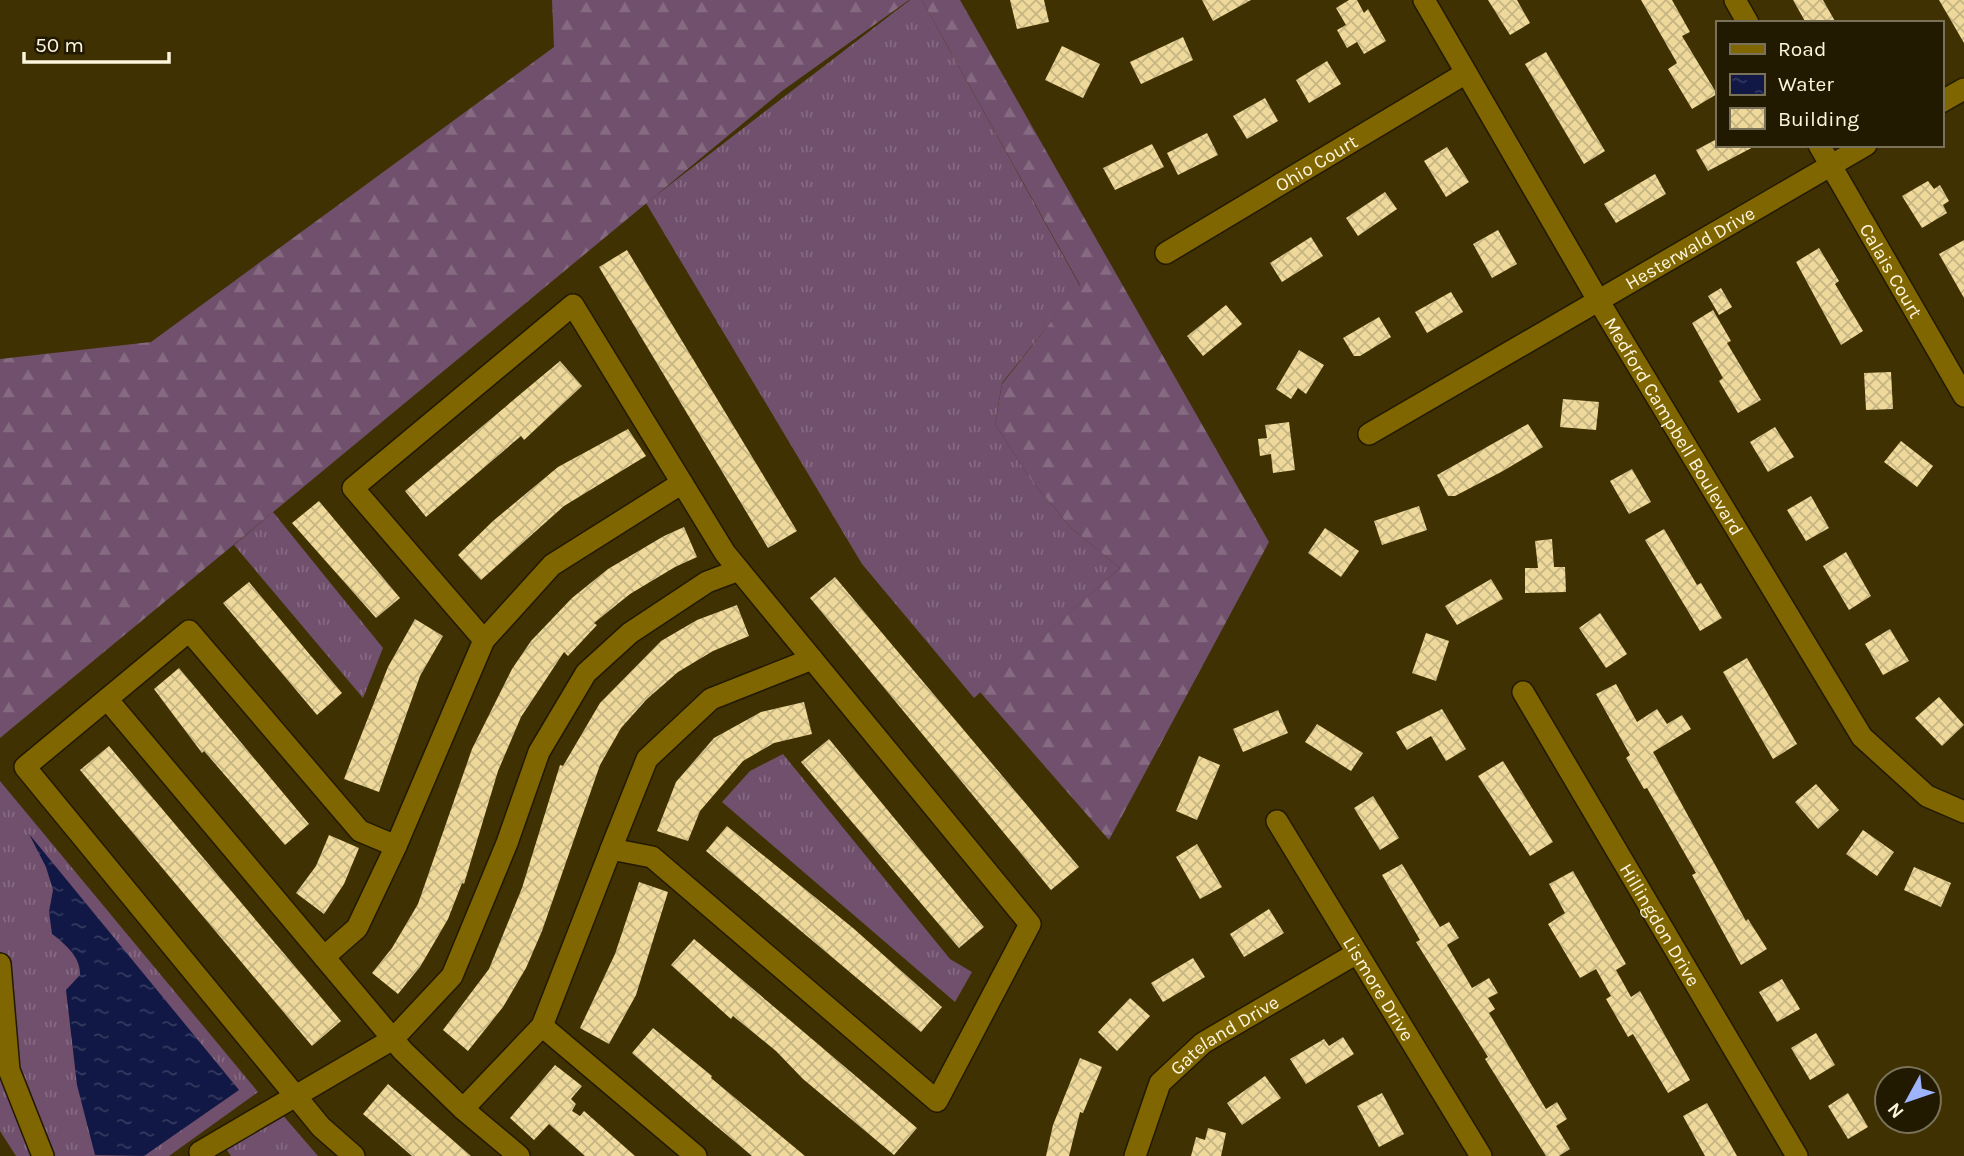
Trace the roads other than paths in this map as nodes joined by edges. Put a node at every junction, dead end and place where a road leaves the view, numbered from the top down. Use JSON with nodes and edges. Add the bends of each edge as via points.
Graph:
{"nodes":[{"id":1,"x":1423,"y":0,"type":"edge"},
{"id":2,"x":1735,"y":0,"type":"edge"},
{"id":3,"x":1747,"y":21,"type":"edge"},
{"id":4,"x":1466,"y":73,"type":"junction"},
{"id":5,"x":1964,"y":89,"type":"edge"},
{"id":6,"x":1943,"y":101,"type":"edge"},
{"id":7,"x":1819,"y":147,"type":"edge"},
{"id":8,"x":1863,"y":147,"type":"edge"},
{"id":9,"x":1830,"y":166,"type":"junction"},
{"id":10,"x":1166,"y":253,"type":"dead end"},
{"id":11,"x":1598,"y":300,"type":"junction"},
{"id":12,"x":1964,"y":397,"type":"edge"},
{"id":13,"x":1370,"y":434,"type":"dead end"},
{"id":14,"x":682,"y":483,"type":"junction"},
{"id":15,"x":739,"y":570,"type":"junction"},
{"id":16,"x":484,"y":640,"type":"junction"},
{"id":17,"x":812,"y":659,"type":"junction"},
{"id":18,"x":1523,"y":692,"type":"dead end"},
{"id":19,"x":107,"y":699,"type":"junction"},
{"id":20,"x":1964,"y":812,"type":"edge"},
{"id":21,"x":1277,"y":821,"type":"dead end"},
{"id":22,"x":396,"y":846,"type":"junction"},
{"id":23,"x":611,"y":849,"type":"junction"},
{"id":24,"x":1357,"y":953,"type":"junction"},
{"id":25,"x":324,"y":957,"type":"junction"},
{"id":26,"x":0,"y":964,"type":"edge"},
{"id":27,"x":542,"y":1026,"type":"junction"},
{"id":28,"x":393,"y":1039,"type":"junction"},
{"id":29,"x":295,"y":1096,"type":"junction"},
{"id":30,"x":463,"y":1110,"type":"junction"},
{"id":31,"x":199,"y":1155,"type":"edge"},
{"id":32,"x":43,"y":1156,"type":"edge"},
{"id":33,"x":354,"y":1156,"type":"edge"},
{"id":34,"x":519,"y":1156,"type":"edge"},
{"id":35,"x":696,"y":1156,"type":"edge"},
{"id":36,"x":1135,"y":1156,"type":"edge"},
{"id":37,"x":1481,"y":1156,"type":"edge"},
{"id":38,"x":1797,"y":1156,"type":"edge"}],
"edges":[{"from":1,"to":4,"type":"street","name":"Medford Campbell Boulevard"},
{"from":2,"to":3,"type":"street"},
{"from":4,"to":10,"type":"street","name":"Ohio Court"},
{"from":4,"to":11,"type":"street","name":"Medford Campbell Boulevard"},
{"from":5,"to":6,"type":"street"},
{"from":7,"to":9,"type":"street","name":"Calais Court"},
{"from":8,"to":9,"type":"street","name":"Hesterwald Drive"},
{"from":9,"to":11,"type":"street","name":"Hesterwald Drive"},
{"from":9,"to":12,"type":"street","name":"Calais Court"},
{"from":11,"to":13,"type":"street","name":"Hesterwald Drive"},
{"from":11,"to":20,"type":"street","name":"Medford Campbell Boulevard","via":[[1862,737],[1927,796]]},
{"from":14,"to":15,"type":"street"},
{"from":14,"to":16,"type":"street","via":[[552,565]]},
{"from":14,"to":16,"type":"street","via":[[573,305],[353,488]]},
{"from":15,"to":17,"type":"street"},
{"from":15,"to":28,"type":"street","via":[[708,582],[630,633],[586,673],[539,752],[452,976]]},
{"from":16,"to":22,"type":"street"},
{"from":17,"to":23,"type":"street","via":[[711,699],[657,750],[648,759]]},
{"from":17,"to":23,"type":"street","via":[[1030,924],[937,1101],[652,858]]},
{"from":18,"to":38,"type":"street","name":"Hillingdon Drive"},
{"from":19,"to":22,"type":"street","via":[[189,631],[360,831]]},
{"from":19,"to":25,"type":"street"},
{"from":19,"to":29,"type":"street","via":[[25,767]]},
{"from":21,"to":24,"type":"street","name":"Lismore Drive"},
{"from":22,"to":25,"type":"street","via":[[357,928]]},
{"from":23,"to":27,"type":"street"},
{"from":24,"to":36,"type":"street","name":"Gateland Drive","via":[[1203,1043],[1160,1083]]},
{"from":24,"to":37,"type":"street","name":"Lismore Drive"},
{"from":25,"to":28,"type":"street"},
{"from":26,"to":32,"type":"street","via":[[9,1070]]},
{"from":27,"to":30,"type":"street"},
{"from":27,"to":35,"type":"street"},
{"from":28,"to":29,"type":"street"},
{"from":28,"to":30,"type":"street"},
{"from":29,"to":31,"type":"street"},
{"from":29,"to":33,"type":"street"},
{"from":30,"to":34,"type":"street"}]}
